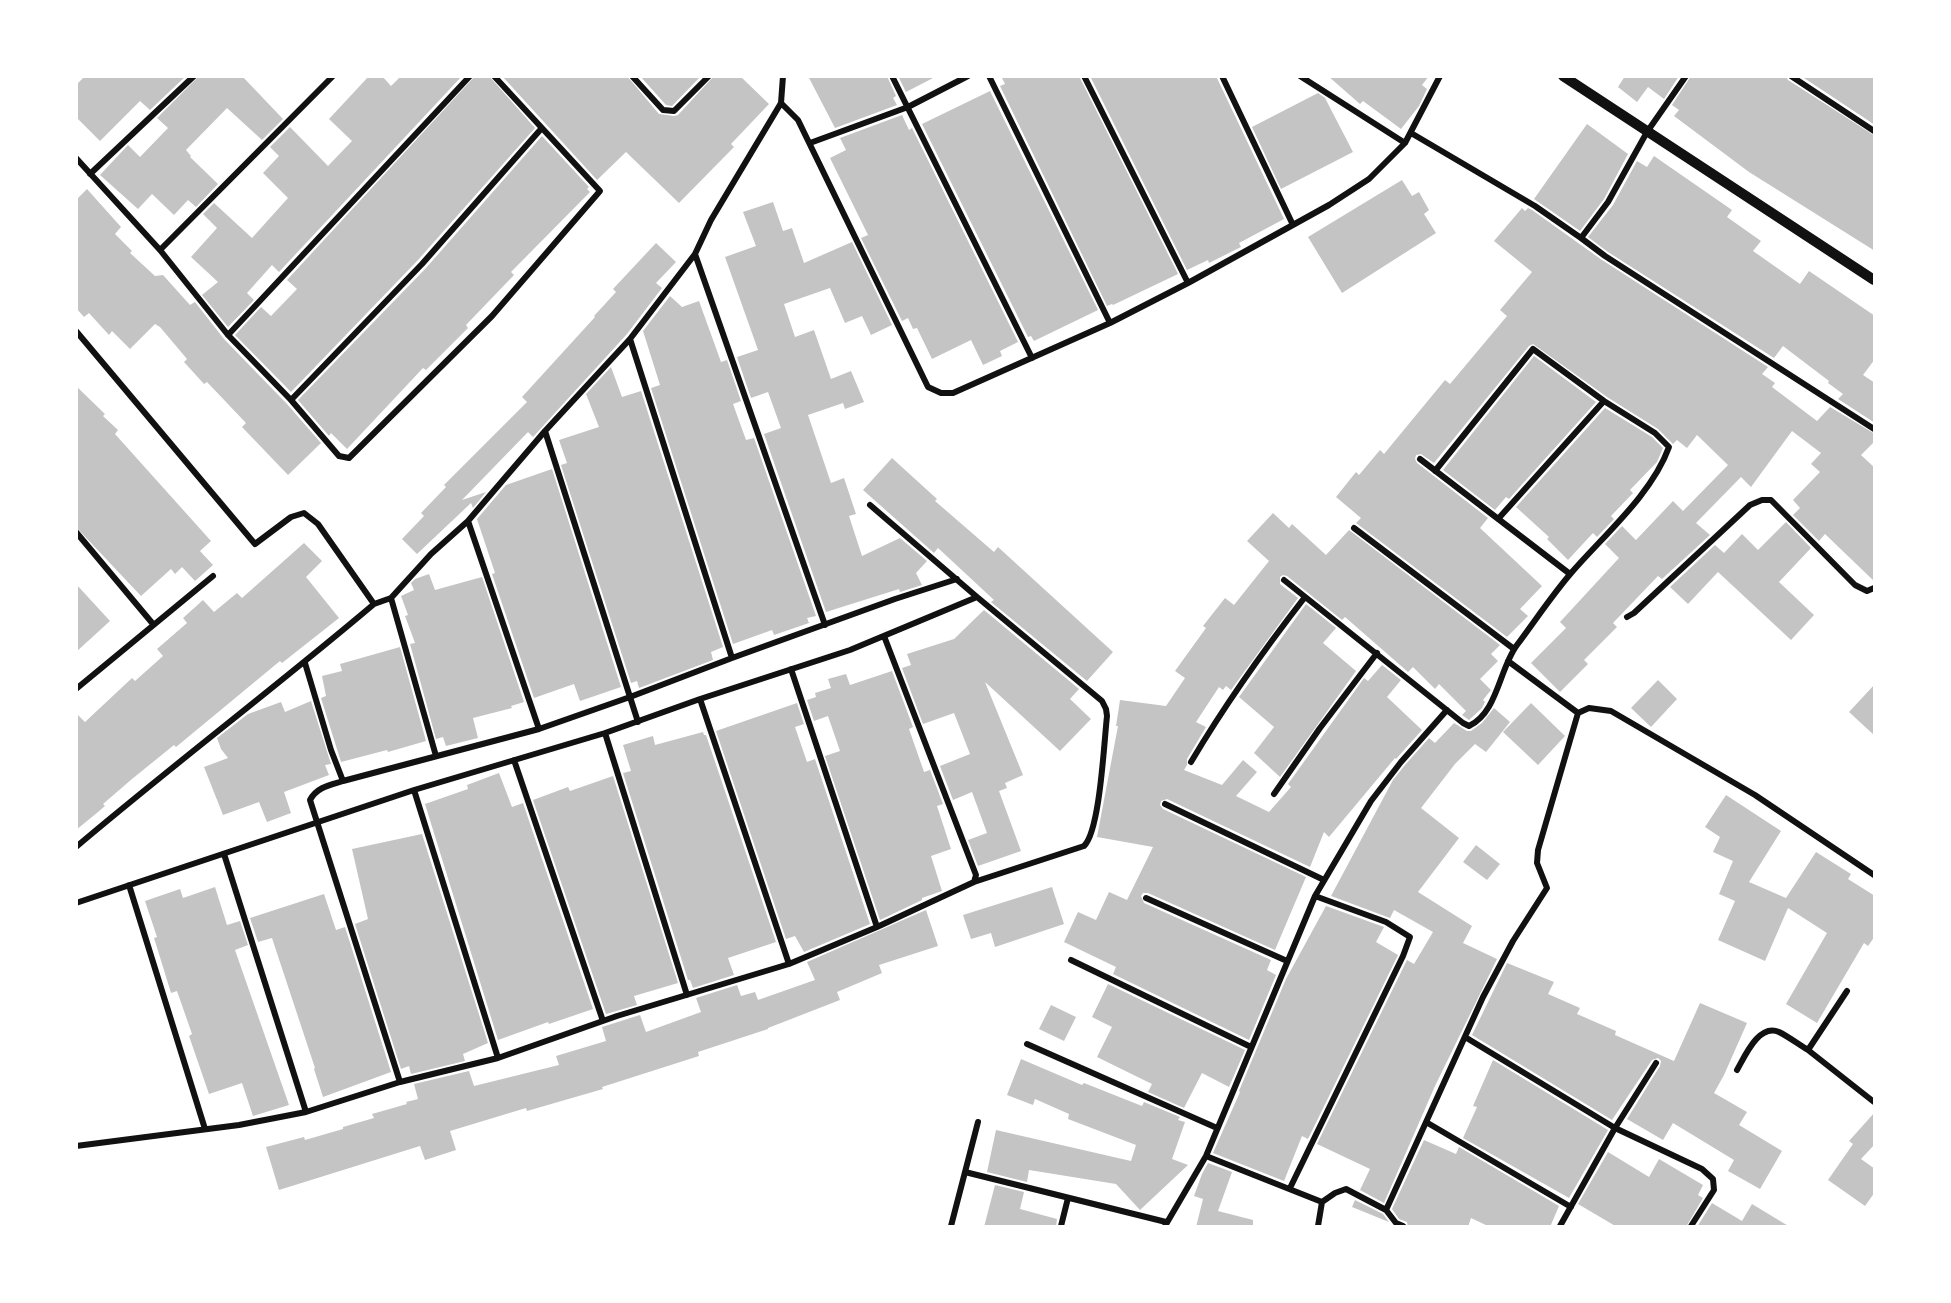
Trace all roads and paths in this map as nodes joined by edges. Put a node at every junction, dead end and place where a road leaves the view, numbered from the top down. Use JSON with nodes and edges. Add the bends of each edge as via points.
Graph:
{"nodes":[{"id":1,"x":194,"y":76,"type":"edge"},
{"id":2,"x":333,"y":76,"type":"edge"},
{"id":3,"x":470,"y":76,"type":"edge"},
{"id":4,"x":494,"y":76,"type":"edge"},
{"id":5,"x":632,"y":76,"type":"edge"},
{"id":6,"x":709,"y":76,"type":"edge"},
{"id":7,"x":783,"y":76,"type":"edge"},
{"id":8,"x":892,"y":76,"type":"edge"},
{"id":9,"x":968,"y":76,"type":"edge"},
{"id":10,"x":988,"y":76,"type":"edge"},
{"id":11,"x":1084,"y":76,"type":"edge"},
{"id":12,"x":1222,"y":76,"type":"edge"},
{"id":13,"x":1300,"y":76,"type":"edge"},
{"id":14,"x":1440,"y":76,"type":"edge"},
{"id":15,"x":1563,"y":76,"type":"edge"},
{"id":16,"x":1686,"y":76,"type":"edge"},
{"id":17,"x":1791,"y":76,"type":"edge"},
{"id":18,"x":781,"y":103,"type":"junction"},
{"id":19,"x":908,"y":107,"type":"junction"},
{"id":20,"x":541,"y":129,"type":"junction"},
{"id":21,"x":1875,"y":131,"type":"edge"},
{"id":22,"x":1647,"y":132,"type":"junction"},
{"id":23,"x":1411,"y":133,"type":"junction"},
{"id":24,"x":810,"y":143,"type":"junction"},
{"id":25,"x":1405,"y":143,"type":"junction"},
{"id":26,"x":76,"y":158,"type":"edge"},
{"id":27,"x":90,"y":174,"type":"junction"},
{"id":28,"x":1293,"y":225,"type":"junction"},
{"id":29,"x":1581,"y":238,"type":"junction"},
{"id":30,"x":160,"y":250,"type":"junction"},
{"id":31,"x":694,"y":254,"type":"junction"},
{"id":32,"x":1875,"y":280,"type":"edge"},
{"id":33,"x":1188,"y":283,"type":"junction"},
{"id":34,"x":1110,"y":323,"type":"junction"},
{"id":35,"x":76,"y":331,"type":"edge"},
{"id":36,"x":228,"y":336,"type":"junction"},
{"id":37,"x":630,"y":339,"type":"junction"},
{"id":38,"x":1032,"y":358,"type":"junction"},
{"id":39,"x":291,"y":400,"type":"junction"},
{"id":40,"x":1604,"y":401,"type":"junction"},
{"id":41,"x":1875,"y":429,"type":"edge"},
{"id":42,"x":545,"y":431,"type":"junction"},
{"id":43,"x":1420,"y":459,"type":"dead end"},
{"id":44,"x":1435,"y":471,"type":"junction"},
{"id":45,"x":870,"y":505,"type":"dead end"},
{"id":46,"x":1498,"y":519,"type":"junction"},
{"id":47,"x":468,"y":521,"type":"junction"},
{"id":48,"x":1354,"y":528,"type":"dead end"},
{"id":49,"x":76,"y":532,"type":"edge"},
{"id":50,"x":1570,"y":574,"type":"junction"},
{"id":51,"x":213,"y":576,"type":"dead end"},
{"id":52,"x":957,"y":579,"type":"junction"},
{"id":53,"x":1284,"y":580,"type":"dead end"},
{"id":54,"x":1875,"y":588,"type":"edge"},
{"id":55,"x":977,"y":597,"type":"junction"},
{"id":56,"x":1305,"y":597,"type":"junction"},
{"id":57,"x":391,"y":598,"type":"junction"},
{"id":58,"x":374,"y":604,"type":"junction"},
{"id":59,"x":1627,"y":617,"type":"dead end"},
{"id":60,"x":153,"y":624,"type":"junction"},
{"id":61,"x":825,"y":625,"type":"junction"},
{"id":62,"x":884,"y":636,"type":"junction"},
{"id":63,"x":1514,"y":649,"type":"junction"},
{"id":64,"x":1377,"y":653,"type":"junction"},
{"id":65,"x":732,"y":658,"type":"junction"},
{"id":66,"x":1508,"y":661,"type":"junction"},
{"id":67,"x":305,"y":663,"type":"junction"},
{"id":68,"x":791,"y":669,"type":"junction"},
{"id":69,"x":76,"y":689,"type":"edge"},
{"id":70,"x":630,"y":697,"type":"junction"},
{"id":71,"x":700,"y":699,"type":"junction"},
{"id":72,"x":1446,"y":710,"type":"junction"},
{"id":73,"x":1578,"y":713,"type":"junction"},
{"id":74,"x":638,"y":722,"type":"junction"},
{"id":75,"x":539,"y":729,"type":"junction"},
{"id":76,"x":605,"y":733,"type":"junction"},
{"id":77,"x":436,"y":756,"type":"junction"},
{"id":78,"x":514,"y":760,"type":"junction"},
{"id":79,"x":1191,"y":762,"type":"dead end"},
{"id":80,"x":343,"y":781,"type":"junction"},
{"id":81,"x":414,"y":790,"type":"junction"},
{"id":82,"x":1274,"y":794,"type":"dead end"},
{"id":83,"x":1165,"y":804,"type":"dead end"},
{"id":84,"x":318,"y":823,"type":"junction"},
{"id":85,"x":76,"y":847,"type":"edge"},
{"id":86,"x":224,"y":854,"type":"junction"},
{"id":87,"x":1875,"y":875,"type":"edge"},
{"id":88,"x":1324,"y":880,"type":"junction"},
{"id":89,"x":974,"y":882,"type":"junction"},
{"id":90,"x":129,"y":885,"type":"junction"},
{"id":91,"x":1315,"y":897,"type":"junction"},
{"id":92,"x":1146,"y":898,"type":"dead end"},
{"id":93,"x":76,"y":903,"type":"edge"},
{"id":94,"x":877,"y":927,"type":"junction"},
{"id":95,"x":1071,"y":960,"type":"dead end"},
{"id":96,"x":1287,"y":961,"type":"junction"},
{"id":97,"x":789,"y":964,"type":"junction"},
{"id":98,"x":1847,"y":991,"type":"dead end"},
{"id":99,"x":687,"y":995,"type":"junction"},
{"id":100,"x":603,"y":1021,"type":"junction"},
{"id":101,"x":1464,"y":1037,"type":"junction"},
{"id":102,"x":1026,"y":1044,"type":"dead end"},
{"id":103,"x":1251,"y":1047,"type":"junction"},
{"id":104,"x":1808,"y":1050,"type":"junction"},
{"id":105,"x":498,"y":1058,"type":"junction"},
{"id":106,"x":1656,"y":1063,"type":"dead end"},
{"id":107,"x":1737,"y":1070,"type":"dead end"},
{"id":108,"x":400,"y":1082,"type":"junction"},
{"id":109,"x":1875,"y":1102,"type":"edge"},
{"id":110,"x":306,"y":1112,"type":"junction"},
{"id":111,"x":978,"y":1122,"type":"dead end"},
{"id":112,"x":1426,"y":1122,"type":"junction"},
{"id":113,"x":1217,"y":1128,"type":"junction"},
{"id":114,"x":1615,"y":1128,"type":"junction"},
{"id":115,"x":206,"y":1130,"type":"junction"},
{"id":116,"x":76,"y":1146,"type":"edge"},
{"id":117,"x":1206,"y":1156,"type":"junction"},
{"id":118,"x":965,"y":1172,"type":"junction"},
{"id":119,"x":1290,"y":1188,"type":"junction"},
{"id":120,"x":1068,"y":1198,"type":"junction"},
{"id":121,"x":1322,"y":1202,"type":"junction"},
{"id":122,"x":1571,"y":1208,"type":"junction"},
{"id":123,"x":1386,"y":1210,"type":"junction"},
{"id":124,"x":1165,"y":1224,"type":"edge"},
{"id":125,"x":951,"y":1227,"type":"edge"},
{"id":126,"x":1061,"y":1227,"type":"edge"},
{"id":127,"x":1318,"y":1227,"type":"edge"},
{"id":128,"x":1403,"y":1227,"type":"edge"},
{"id":129,"x":1560,"y":1227,"type":"edge"},
{"id":130,"x":1691,"y":1227,"type":"edge"}],
"edges":[{"from":1,"to":27,"type":"street"},
{"from":2,"to":30,"type":"street"},
{"from":3,"to":36,"type":"street"},
{"from":4,"to":20,"type":"street"},
{"from":5,"to":6,"type":"street","via":[[663,110],[674,111]]},
{"from":7,"to":18,"type":"street"},
{"from":8,"to":19,"type":"street"},
{"from":9,"to":19,"type":"street"},
{"from":10,"to":34,"type":"street"},
{"from":11,"to":33,"type":"street"},
{"from":12,"to":28,"type":"street"},
{"from":13,"to":25,"type":"street"},
{"from":14,"to":23,"type":"street"},
{"from":15,"to":22,"type":"street"},
{"from":16,"to":22,"type":"street"},
{"from":17,"to":21,"type":"street"},
{"from":18,"to":24,"type":"street","via":[[798,120]]},
{"from":18,"to":31,"type":"street"},
{"from":19,"to":24,"type":"street"},
{"from":19,"to":38,"type":"street"},
{"from":20,"to":39,"type":"street","via":[[422,264]]},
{"from":20,"to":39,"type":"street","via":[[600,192],[492,316],[349,458],[339,456]]},
{"from":22,"to":29,"type":"street","via":[[1608,202]]},
{"from":22,"to":32,"type":"street"},
{"from":23,"to":25,"type":"street"},
{"from":23,"to":29,"type":"street","via":[[1535,206]]},
{"from":24,"to":38,"type":"street","via":[[928,387],[953,393]]},
{"from":25,"to":28,"type":"street","via":[[1369,179]]},
{"from":26,"to":27,"type":"street"},
{"from":27,"to":30,"type":"street"},
{"from":28,"to":33,"type":"street"},
{"from":29,"to":41,"type":"street"},
{"from":30,"to":36,"type":"street"},
{"from":31,"to":37,"type":"street"},
{"from":31,"to":61,"type":"street"},
{"from":33,"to":34,"type":"street"},
{"from":34,"to":38,"type":"street"},
{"from":35,"to":58,"type":"street","via":[[255,544],[291,517],[304,513],[318,524]]},
{"from":36,"to":39,"type":"street"},
{"from":37,"to":42,"type":"street"},
{"from":37,"to":65,"type":"street"},
{"from":40,"to":44,"type":"street","via":[[1533,349]]},
{"from":40,"to":46,"type":"street"},
{"from":40,"to":50,"type":"street","via":[[1669,447],[1662,464],[1626,513]]},
{"from":42,"to":47,"type":"street"},
{"from":42,"to":70,"type":"street"},
{"from":43,"to":44,"type":"street"},
{"from":44,"to":46,"type":"street"},
{"from":45,"to":52,"type":"street"},
{"from":46,"to":50,"type":"street"},
{"from":47,"to":57,"type":"street"},
{"from":47,"to":75,"type":"street"},
{"from":48,"to":63,"type":"street"},
{"from":49,"to":60,"type":"street"},
{"from":50,"to":63,"type":"street"},
{"from":51,"to":60,"type":"street"},
{"from":52,"to":55,"type":"street"},
{"from":52,"to":61,"type":"street"},
{"from":53,"to":56,"type":"street"},
{"from":54,"to":59,"type":"street","via":[[1867,591],[1855,585],[1771,500],[1762,500],[1750,505]]},
{"from":55,"to":62,"type":"street"},
{"from":55,"to":89,"type":"street","via":[[1102,701],[1107,716],[1096,819],[1087,843]]},
{"from":56,"to":64,"type":"street"},
{"from":56,"to":79,"type":"street","via":[[1258,657]]},
{"from":57,"to":58,"type":"street"},
{"from":57,"to":77,"type":"street"},
{"from":58,"to":67,"type":"street"},
{"from":60,"to":69,"type":"street"},
{"from":61,"to":65,"type":"street"},
{"from":62,"to":68,"type":"street"},
{"from":62,"to":89,"type":"street","via":[[976,875]]},
{"from":63,"to":66,"type":"street"},
{"from":64,"to":72,"type":"street"},
{"from":64,"to":82,"type":"street"},
{"from":65,"to":70,"type":"street"},
{"from":66,"to":72,"type":"street","via":[[1489,705],[1474,723],[1469,726]]},
{"from":66,"to":73,"type":"street"},
{"from":67,"to":80,"type":"street"},
{"from":67,"to":85,"type":"street"},
{"from":68,"to":71,"type":"street"},
{"from":68,"to":94,"type":"street"},
{"from":70,"to":74,"type":"street"},
{"from":70,"to":75,"type":"street"},
{"from":71,"to":74,"type":"street"},
{"from":71,"to":97,"type":"street"},
{"from":72,"to":88,"type":"street","via":[[1371,801]]},
{"from":73,"to":87,"type":"street","via":[[1589,708],[1611,711],[1755,795]]},
{"from":73,"to":101,"type":"street","via":[[1538,850],[1537,863],[1547,888],[1513,941]]},
{"from":74,"to":76,"type":"street"},
{"from":75,"to":77,"type":"street"},
{"from":76,"to":78,"type":"street"},
{"from":76,"to":99,"type":"street"},
{"from":77,"to":80,"type":"street"},
{"from":78,"to":81,"type":"street"},
{"from":78,"to":100,"type":"street"},
{"from":80,"to":84,"type":"street","via":[[314,793],[310,800]]},
{"from":81,"to":84,"type":"street"},
{"from":81,"to":105,"type":"street"},
{"from":83,"to":88,"type":"street"},
{"from":84,"to":86,"type":"street"},
{"from":84,"to":108,"type":"street"},
{"from":86,"to":90,"type":"street"},
{"from":86,"to":110,"type":"street"},
{"from":88,"to":91,"type":"street"},
{"from":89,"to":94,"type":"street"},
{"from":90,"to":93,"type":"street"},
{"from":90,"to":115,"type":"street"},
{"from":91,"to":96,"type":"street"},
{"from":91,"to":119,"type":"street","via":[[1386,922],[1410,937]]},
{"from":92,"to":96,"type":"street"},
{"from":94,"to":97,"type":"street"},
{"from":95,"to":103,"type":"street"},
{"from":96,"to":103,"type":"street"},
{"from":97,"to":99,"type":"street"},
{"from":98,"to":104,"type":"street"},
{"from":99,"to":100,"type":"street"},
{"from":100,"to":105,"type":"street"},
{"from":101,"to":112,"type":"street"},
{"from":101,"to":114,"type":"street"},
{"from":102,"to":113,"type":"street"},
{"from":103,"to":113,"type":"street"},
{"from":104,"to":107,"type":"street","via":[[1777,1030],[1766,1032],[1757,1037]]},
{"from":104,"to":109,"type":"street"},
{"from":105,"to":108,"type":"street"},
{"from":106,"to":114,"type":"street"},
{"from":108,"to":110,"type":"street"},
{"from":110,"to":115,"type":"street"},
{"from":111,"to":118,"type":"street"},
{"from":112,"to":122,"type":"street"},
{"from":112,"to":123,"type":"street"},
{"from":113,"to":117,"type":"street"},
{"from":114,"to":122,"type":"street"},
{"from":114,"to":130,"type":"street","via":[[1702,1169],[1713,1179],[1714,1190]]},
{"from":115,"to":116,"type":"street"},
{"from":117,"to":119,"type":"street"},
{"from":117,"to":124,"type":"street"},
{"from":118,"to":120,"type":"street"},
{"from":118,"to":125,"type":"street"},
{"from":119,"to":121,"type":"street"},
{"from":120,"to":124,"type":"street"},
{"from":120,"to":126,"type":"street"},
{"from":121,"to":123,"type":"street","via":[[1346,1189]]},
{"from":121,"to":127,"type":"street"},
{"from":122,"to":129,"type":"street"},
{"from":123,"to":128,"type":"street"}]}
